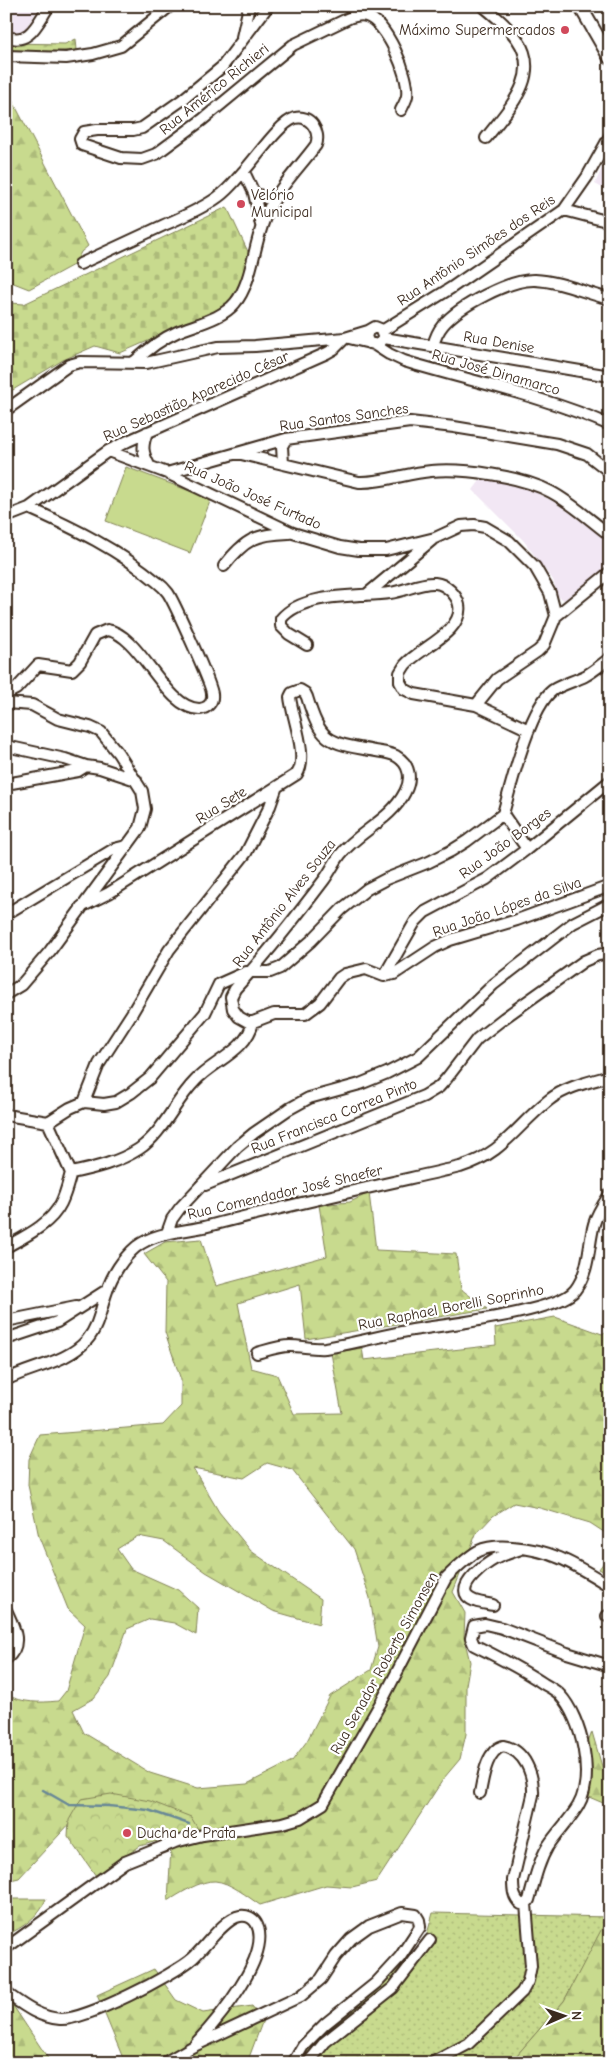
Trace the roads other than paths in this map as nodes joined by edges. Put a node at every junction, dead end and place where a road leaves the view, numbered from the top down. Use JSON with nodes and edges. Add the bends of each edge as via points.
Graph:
{"nodes":[{"id":1,"x":49,"y":6,"type":"edge"},
{"id":2,"x":170,"y":6,"type":"edge"},
{"id":3,"x":249,"y":6,"type":"edge"},
{"id":4,"x":268,"y":6,"type":"edge"},
{"id":5,"x":483,"y":6,"type":"edge"},
{"id":6,"x":580,"y":6,"type":"edge"},
{"id":7,"x":6,"y":36,"type":"edge"},
{"id":8,"x":241,"y":44,"type":"junction"},
{"id":9,"x":6,"y":56,"type":"edge"},
{"id":10,"x":610,"y":58,"type":"edge"},
{"id":11,"x":401,"y":110,"type":"dead end"},
{"id":12,"x":610,"y":136,"type":"edge"},
{"id":13,"x":486,"y":138,"type":"dead end"},
{"id":14,"x":244,"y":172,"type":"junction"},
{"id":15,"x":254,"y":193,"type":"junction"},
{"id":16,"x":274,"y":201,"type":"junction"},
{"id":17,"x":564,"y":210,"type":"junction"},
{"id":18,"x":610,"y":222,"type":"edge"},
{"id":19,"x":261,"y":225,"type":"junction"},
{"id":20,"x":80,"y":264,"type":"dead end"},
{"id":21,"x":610,"y":299,"type":"edge"},
{"id":22,"x":368,"y":331,"type":"junction"},
{"id":23,"x":383,"y":334,"type":"junction"},
{"id":24,"x":347,"y":338,"type":"junction"},
{"id":25,"x":372,"y":344,"type":"junction"},
{"id":26,"x":433,"y":346,"type":"junction"},
{"id":27,"x":134,"y":362,"type":"junction"},
{"id":28,"x":610,"y":376,"type":"edge"},
{"id":29,"x":8,"y":408,"type":"edge"},
{"id":30,"x":610,"y":425,"type":"edge"},
{"id":31,"x":147,"y":432,"type":"junction"},
{"id":32,"x":286,"y":439,"type":"junction"},
{"id":33,"x":108,"y":451,"type":"junction"},
{"id":34,"x":236,"y":453,"type":"junction"},
{"id":35,"x":283,"y":464,"type":"junction"},
{"id":36,"x":149,"y":465,"type":"junction"},
{"id":37,"x":188,"y":467,"type":"junction"},
{"id":38,"x":610,"y":472,"type":"edge"},
{"id":39,"x":167,"y":473,"type":"junction"},
{"id":40,"x":186,"y":483,"type":"junction"},
{"id":41,"x":29,"y":508,"type":"junction"},
{"id":42,"x":6,"y":517,"type":"edge"},
{"id":43,"x":293,"y":533,"type":"junction"},
{"id":44,"x":610,"y":535,"type":"edge"},
{"id":45,"x":434,"y":538,"type":"junction"},
{"id":46,"x":224,"y":566,"type":"dead end"},
{"id":47,"x":610,"y":572,"type":"edge"},
{"id":48,"x":366,"y":595,"type":"junction"},
{"id":49,"x":556,"y":616,"type":"junction"},
{"id":50,"x":307,"y":645,"type":"dead end"},
{"id":51,"x":610,"y":658,"type":"edge"},
{"id":52,"x":300,"y":690,"type":"joint"},
{"id":53,"x":6,"y":694,"type":"edge"},
{"id":54,"x":6,"y":703,"type":"edge"},
{"id":55,"x":476,"y":705,"type":"junction"},
{"id":56,"x":529,"y":730,"type":"junction"},
{"id":57,"x":6,"y":746,"type":"edge"},
{"id":58,"x":86,"y":766,"type":"junction"},
{"id":59,"x":136,"y":780,"type":"junction"},
{"id":60,"x":610,"y":781,"type":"edge"},
{"id":61,"x":6,"y":784,"type":"edge"},
{"id":62,"x":276,"y":788,"type":"junction"},
{"id":63,"x":503,"y":814,"type":"junction"},
{"id":64,"x":126,"y":846,"type":"junction"},
{"id":65,"x":527,"y":849,"type":"junction"},
{"id":66,"x":610,"y":886,"type":"edge"},
{"id":67,"x":610,"y":904,"type":"edge"},
{"id":68,"x":81,"y":907,"type":"junction"},
{"id":69,"x":6,"y":914,"type":"edge"},
{"id":70,"x":610,"y":953,"type":"edge"},
{"id":71,"x":251,"y":971,"type":"junction"},
{"id":72,"x":384,"y":976,"type":"junction"},
{"id":73,"x":6,"y":994,"type":"edge"},
{"id":74,"x":253,"y":1022,"type":"junction"},
{"id":75,"x":610,"y":1076,"type":"edge"},
{"id":76,"x":84,"y":1102,"type":"junction"},
{"id":77,"x":6,"y":1115,"type":"edge"},
{"id":78,"x":48,"y":1122,"type":"junction"},
{"id":79,"x":71,"y":1173,"type":"junction"},
{"id":80,"x":202,"y":1186,"type":"junction"},
{"id":81,"x":610,"y":1194,"type":"edge"},
{"id":82,"x":167,"y":1233,"type":"junction"},
{"id":83,"x":6,"y":1247,"type":"edge"},
{"id":84,"x":107,"y":1290,"type":"junction"},
{"id":85,"x":81,"y":1306,"type":"junction"},
{"id":86,"x":6,"y":1321,"type":"edge"},
{"id":87,"x":6,"y":1339,"type":"edge"},
{"id":88,"x":257,"y":1353,"type":"dead end"},
{"id":89,"x":6,"y":1380,"type":"edge"},
{"id":90,"x":524,"y":1548,"type":"junction"},
{"id":91,"x":610,"y":1586,"type":"edge"},
{"id":92,"x":493,"y":1605,"type":"dead end"},
{"id":93,"x":6,"y":1610,"type":"edge"},
{"id":94,"x":6,"y":1660,"type":"edge"},
{"id":95,"x":610,"y":1666,"type":"edge"},
{"id":96,"x":480,"y":1793,"type":"dead end"},
{"id":97,"x":526,"y":1904,"type":"junction"},
{"id":98,"x":430,"y":1940,"type":"dead end"},
{"id":99,"x":6,"y":1948,"type":"edge"},
{"id":100,"x":6,"y":1993,"type":"edge"},
{"id":101,"x":192,"y":2047,"type":"junction"},
{"id":102,"x":164,"y":2063,"type":"edge"},
{"id":103,"x":293,"y":2063,"type":"edge"},
{"id":104,"x":308,"y":2063,"type":"edge"},
{"id":105,"x":432,"y":2063,"type":"edge"}],
"edges":[{"from":1,"to":7,"type":"street","via":[[31,32],[20,40]]},
{"from":2,"to":9,"type":"street","via":[[121,46],[66,58]]},
{"from":3,"to":8,"type":"street"},
{"from":4,"to":8,"type":"street"},
{"from":5,"to":13,"type":"street","via":[[517,39],[528,65],[521,89]]},
{"from":6,"to":10,"type":"main road"},
{"from":8,"to":11,"type":"street","name":"Rua Américo Richieri","via":[[208,79],[142,128],[87,131],[81,136],[82,145],[121,158],[142,159],[156,154],[292,44],[361,15],[368,16],[379,26],[401,62],[407,93]]},
{"from":12,"to":17,"type":"street","name":"Rua Antônio Simões dos Reis","via":[[588,177]]},
{"from":14,"to":15,"type":"street"},
{"from":14,"to":16,"type":"street","via":[[290,120],[302,117],[308,120],[318,138],[316,145]]},
{"from":14,"to":20,"type":"street","via":[[219,196],[199,209]]},
{"from":15,"to":16,"type":"street"},
{"from":15,"to":19,"type":"street"},
{"from":16,"to":19,"type":"street"},
{"from":17,"to":18,"type":"street"},
{"from":17,"to":23,"type":"street","name":"Rua Antônio Simões dos Reis"},
{"from":19,"to":27,"type":"street","via":[[245,283],[231,308],[161,341]]},
{"from":21,"to":26,"type":"street","via":[[548,282],[518,282],[465,307],[441,327]]},
{"from":22,"to":23,"type":"street","via":[[375,327]]},
{"from":22,"to":24,"type":"street","name":"Rua Sebastião Aparecido César"},
{"from":22,"to":25,"type":"street","via":[[366,337]]},
{"from":23,"to":25,"type":"street","via":[[382,342]]},
{"from":23,"to":26,"type":"street","name":"Rua Denise"},
{"from":24,"to":25,"type":"street"},
{"from":24,"to":27,"type":"street","via":[[218,347],[154,362]]},
{"from":24,"to":31,"type":"street","name":"Rua Sebastião Aparecido César","via":[[327,353]]},
{"from":25,"to":30,"type":"street","name":"Rua José Dinamarco","via":[[404,361],[544,400]]},
{"from":26,"to":28,"type":"street","name":"Rua Denise"},
{"from":27,"to":29,"type":"street","via":[[74,363]]},
{"from":31,"to":33,"type":"street","name":"Rua Sebastião Aparecido César"},
{"from":31,"to":36,"type":"street","via":[[142,445]]},
{"from":32,"to":34,"type":"street","name":"Rua Santos Sanches"},
{"from":32,"to":35,"type":"street","via":[[282,446]]},
{"from":32,"to":38,"type":"street","name":"Rua Santos Sanches","via":[[406,422],[428,423],[557,444],[587,454]]},
{"from":33,"to":36,"type":"street","name":"Rua João José Furtado"},
{"from":33,"to":41,"type":"street","name":"Rua Sebastião Aparecido César"},
{"from":34,"to":35,"type":"street"},
{"from":34,"to":37,"type":"street","name":"Rua Santos Sanches"},
{"from":35,"to":44,"type":"street","via":[[359,482],[377,482],[450,469],[533,483],[553,492]]},
{"from":36,"to":39,"type":"street","name":"Rua João José Furtado"},
{"from":37,"to":39,"type":"street","name":"Rua Santos Sanches"},
{"from":37,"to":40,"type":"street"},
{"from":39,"to":40,"type":"street","name":"Rua João José Furtado"},
{"from":40,"to":43,"type":"street","name":"Rua João José Furtado"},
{"from":41,"to":42,"type":"street","name":"Rua Sebastião Aparecido César"},
{"from":41,"to":53,"type":"street","via":[[93,538],[140,568],[168,593],[210,684],[212,701],[202,709],[186,706],[120,635],[107,630],[95,635],[72,670],[38,666],[16,689]]},
{"from":43,"to":45,"type":"street","name":"Rua João José Furtado","via":[[359,550],[386,550]]},
{"from":43,"to":46,"type":"street","via":[[251,539]]},
{"from":45,"to":48,"type":"street"},
{"from":45,"to":49,"type":"street","via":[[461,526],[474,525],[499,534],[535,567],[550,592]]},
{"from":47,"to":49,"type":"street"},
{"from":48,"to":50,"type":"street","via":[[316,601],[285,614],[281,620],[283,629]]},
{"from":48,"to":55,"type":"street","via":[[435,583],[447,588],[459,604],[456,620],[448,631],[408,660],[400,673],[400,682],[404,689],[414,694]]},
{"from":49,"to":55,"type":"street","via":[[544,645],[497,678]]},
{"from":51,"to":56,"type":"street","via":[[546,696]]},
{"from":52,"to":62,"type":"street","name":"Rua Sete","via":[[290,697],[301,752],[300,770]]},
{"from":52,"to":71,"type":"street","name":"Rua Antônio Alves Souza","via":[[308,697],[318,728],[324,736],[348,746],[396,756],[408,771],[408,785],[394,810],[340,855],[324,880]]},
{"from":54,"to":59,"type":"street","via":[[32,705],[58,719],[96,728]]},
{"from":55,"to":56,"type":"street"},
{"from":56,"to":63,"type":"street"},
{"from":57,"to":58,"type":"street"},
{"from":58,"to":59,"type":"street"},
{"from":58,"to":61,"type":"street","via":[[78,771]]},
{"from":59,"to":64,"type":"street","via":[[145,801],[144,817]]},
{"from":60,"to":65,"type":"street","name":"Rua João Borges"},
{"from":62,"to":68,"type":"street","name":"Rua Sete","via":[[109,894]]},
{"from":62,"to":76,"type":"street","via":[[246,853],[169,950],[99,1064]]},
{"from":63,"to":65,"type":"street"},
{"from":63,"to":71,"type":"street","via":[[451,851],[366,889],[280,968],[270,972]]},
{"from":64,"to":68,"type":"street"},
{"from":64,"to":69,"type":"street","via":[[114,849]]},
{"from":65,"to":72,"type":"street","name":"Rua João Borges","via":[[487,879],[425,912],[415,922]]},
{"from":66,"to":72,"type":"street","name":"Rua João Lópes da Silva","via":[[450,940],[398,972]]},
{"from":67,"to":80,"type":"street","via":[[573,923],[502,978],[418,1057],[360,1084],[309,1098],[289,1109],[237,1147]]},
{"from":68,"to":73,"type":"street","via":[[21,985]]},
{"from":70,"to":80,"type":"street","name":"Rua Francisca Correa Pinto","via":[[584,961],[504,1018],[477,1039],[443,1082],[424,1096]]},
{"from":71,"to":74,"type":"street","name":"Rua Antônio Alves Souza","via":[[232,994],[231,1002],[235,1013],[243,1020]]},
{"from":71,"to":76,"type":"street","via":[[219,984],[205,1013],[140,1086],[116,1102]]},
{"from":72,"to":74,"type":"street","via":[[366,969],[354,971],[339,978],[305,1014],[274,1014]]},
{"from":74,"to":79,"type":"street","via":[[244,1040],[195,1080],[142,1147],[113,1162]]},
{"from":75,"to":82,"type":"street","name":"Rua Comendador José Shaefer","via":[[549,1100],[505,1143],[476,1162],[200,1228]]},
{"from":76,"to":78,"type":"street"},
{"from":77,"to":78,"type":"street"},
{"from":78,"to":79,"type":"street"},
{"from":79,"to":83,"type":"street","via":[[56,1212],[31,1233]]},
{"from":80,"to":82,"type":"street","via":[[176,1213]]},
{"from":81,"to":88,"type":"street","name":"Rua Raphael Borelli Soprinho","via":[[598,1212],[581,1281],[566,1297],[501,1316],[324,1348],[288,1346]]},
{"from":82,"to":84,"type":"street","name":"Rua Comendador José Shaefer","via":[[132,1252]]},
{"from":84,"to":85,"type":"street"},
{"from":84,"to":89,"type":"street","name":"Rua Comendador José Shaefer","via":[[98,1320],[86,1341],[54,1362]]},
{"from":85,"to":86,"type":"street"},
{"from":85,"to":87,"type":"street","via":[[57,1322]]},
{"from":90,"to":91,"type":"street","name":"Rua Senador Roberto Simonsen","via":[[568,1561]]},
{"from":90,"to":92,"type":"street","via":[[496,1558],[466,1585],[468,1597]]},
{"from":90,"to":99,"type":"street","name":"Rua Senador Roberto Simonsen","via":[[496,1546],[480,1550],[446,1578],[323,1804],[300,1818],[203,1834],[125,1862]]},
{"from":93,"to":94,"type":"street","via":[[16,1637],[14,1651]]},
{"from":95,"to":97,"type":"street","via":[[502,1628],[478,1624],[472,1631],[474,1645],[516,1666],[559,1694],[572,1716],[584,1749],[586,1768],[579,1805],[548,1847]]},
{"from":96,"to":97,"type":"street","via":[[486,1767],[494,1751],[503,1746],[517,1752],[527,1765],[534,1784],[512,1880],[518,1902]]},
{"from":97,"to":105,"type":"street","via":[[532,1966],[522,1992],[468,2044]]},
{"from":98,"to":104,"type":"street","via":[[393,1988],[325,2042]]},
{"from":100,"to":101,"type":"street","via":[[38,2014],[73,2018],[108,2005],[173,1972],[191,1960],[235,1918],[251,1917],[258,1928],[259,1939],[250,1969],[227,2008]]},
{"from":101,"to":102,"type":"street"},
{"from":101,"to":103,"type":"street","via":[[301,1996],[321,1978],[351,1939],[365,1928],[402,1913],[416,1915],[420,1927],[400,1957],[376,1983],[325,2024],[303,2046]]}]}
